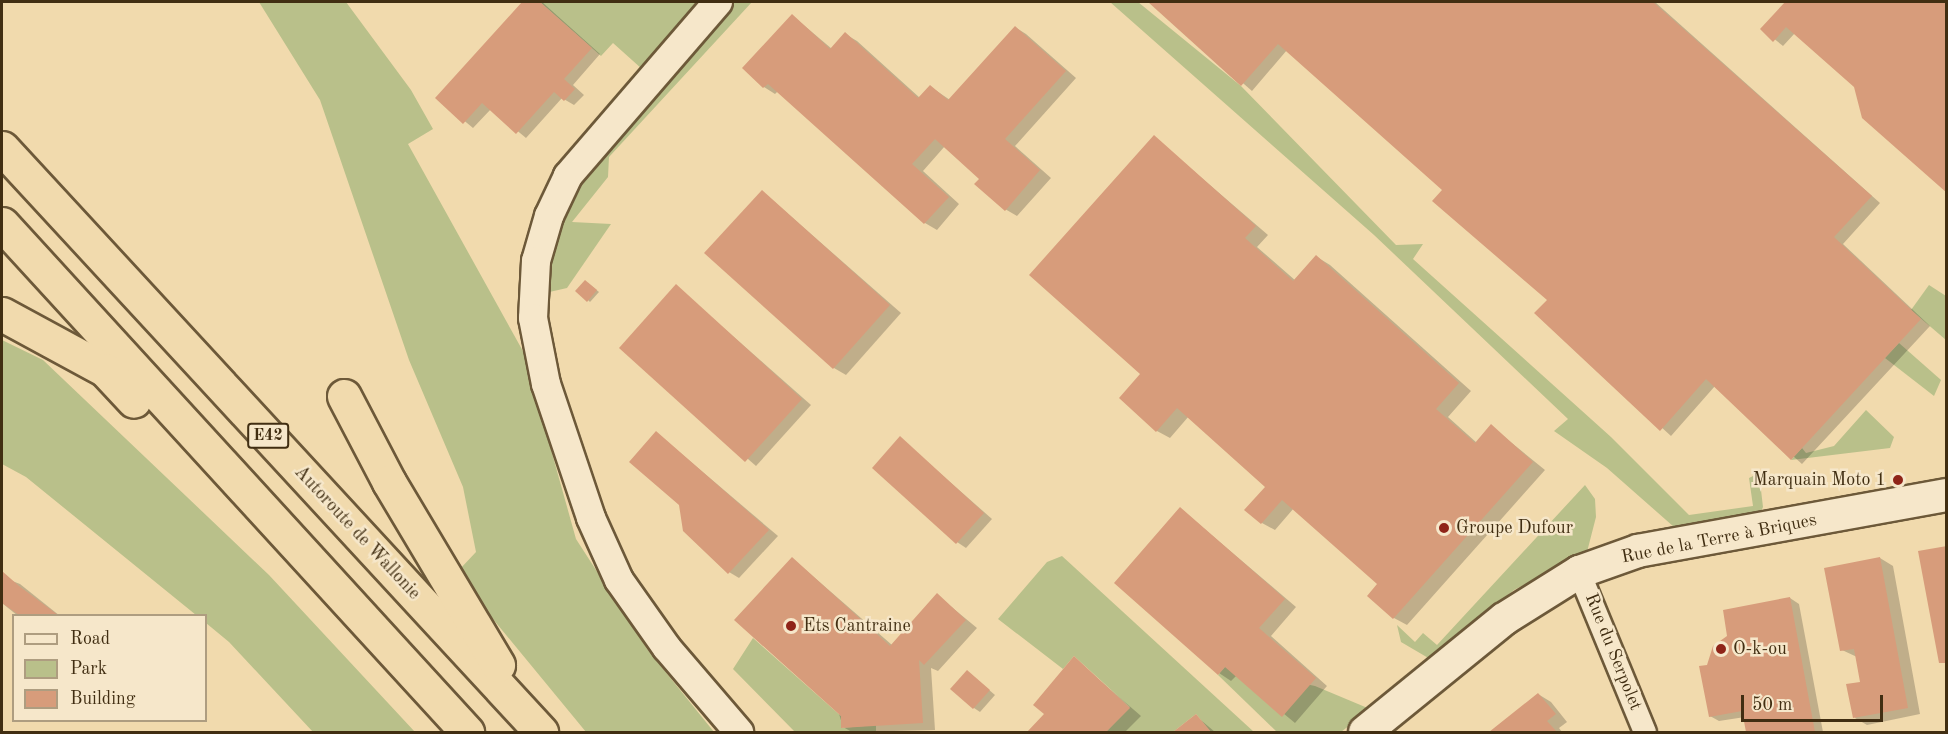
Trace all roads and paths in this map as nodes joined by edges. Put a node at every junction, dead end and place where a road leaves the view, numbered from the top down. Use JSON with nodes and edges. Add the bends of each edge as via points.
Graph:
{"nodes":[{"id":1,"x":718,"y":2,"type":"edge"},
{"id":2,"x":2,"y":148,"type":"edge"},
{"id":3,"x":2,"y":224,"type":"edge"},
{"id":4,"x":2,"y":314,"type":"edge"},
{"id":5,"x":344,"y":396,"type":"dead end"},
{"id":6,"x":1947,"y":495,"type":"edge"},
{"id":7,"x":260,"y":506,"type":"junction"},
{"id":8,"x":1579,"y":572,"type":"junction"},
{"id":9,"x":537,"y":728,"type":"edge"},
{"id":10,"x":467,"y":732,"type":"edge"},
{"id":11,"x":739,"y":732,"type":"edge"},
{"id":12,"x":1365,"y":732,"type":"edge"},
{"id":13,"x":1646,"y":732,"type":"edge"}],
"edges":[{"from":1,"to":11,"type":"street","via":[[568,177],[549,216],[536,261],[532,318],[546,384],[591,518],[619,580],[667,648]]},
{"from":2,"to":9,"type":"highway","name":"Autoroute de Wallonie","number":"E42"},
{"from":3,"to":7,"type":"highway"},
{"from":4,"to":7,"type":"highway","via":[[105,370],[166,436]]},
{"from":5,"to":9,"type":"highway","via":[[389,482]]},
{"from":6,"to":8,"type":"main road","name":"Rue de la Terre à Briques","via":[[1638,551]]},
{"from":7,"to":10,"type":"highway"},
{"from":8,"to":12,"type":"main road","name":"Rue de la Terre à Briques","via":[[1504,620]]},
{"from":8,"to":13,"type":"street","name":"Rue du Serpolet"}]}
